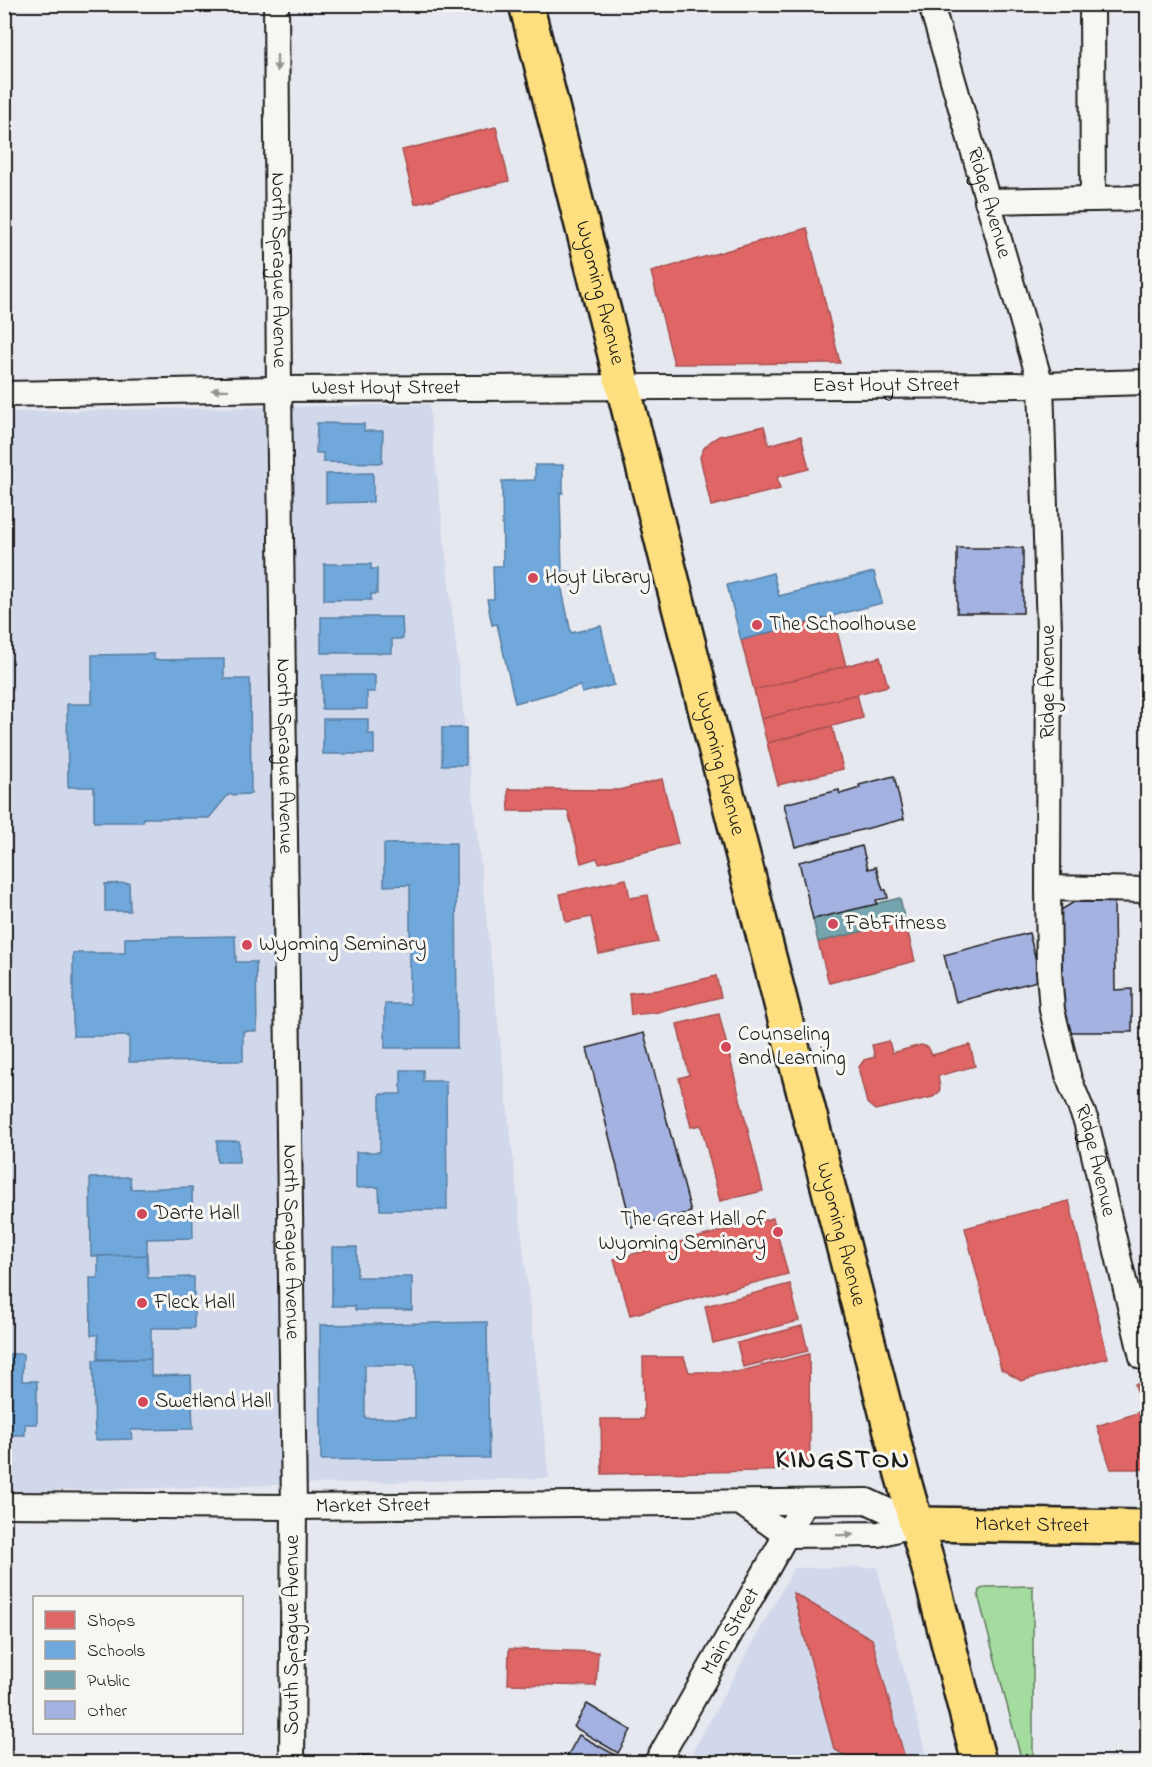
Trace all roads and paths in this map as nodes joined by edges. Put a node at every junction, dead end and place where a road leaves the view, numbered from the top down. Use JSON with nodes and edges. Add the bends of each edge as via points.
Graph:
{"nodes":[{"id":1,"x":276,"y":4,"type":"edge"},
{"id":2,"x":526,"y":4,"type":"edge"},
{"id":3,"x":931,"y":4,"type":"edge"},
{"id":4,"x":1092,"y":4,"type":"edge"},
{"id":5,"x":1148,"y":198,"type":"edge"},
{"id":6,"x":1093,"y":199,"type":"junction"},
{"id":7,"x":987,"y":201,"type":"junction"},
{"id":8,"x":1148,"y":382,"type":"edge"},
{"id":9,"x":1041,"y":385,"type":"junction"},
{"id":10,"x":624,"y":387,"type":"junction"},
{"id":11,"x":279,"y":388,"type":"junction"},
{"id":12,"x":4,"y":394,"type":"edge"},
{"id":13,"x":1048,"y":888,"type":"junction"},
{"id":14,"x":1148,"y":890,"type":"edge"},
{"id":15,"x":1148,"y":1357,"type":"edge"},
{"id":16,"x":805,"y":1502,"type":"junction"},
{"id":17,"x":741,"y":1503,"type":"junction"},
{"id":18,"x":4,"y":1505,"type":"edge"},
{"id":19,"x":294,"y":1507,"type":"junction"},
{"id":20,"x":916,"y":1524,"type":"junction"},
{"id":21,"x":1148,"y":1527,"type":"edge"},
{"id":22,"x":786,"y":1535,"type":"junction"},
{"id":23,"x":292,"y":1762,"type":"edge"},
{"id":24,"x":657,"y":1762,"type":"edge"},
{"id":25,"x":979,"y":1762,"type":"edge"}],
"edges":[{"from":1,"to":11,"type":"street","name":"North Sprague Avenue","one_way":true},
{"from":2,"to":10,"type":"main road","name":"Wyoming Avenue"},
{"from":3,"to":7,"type":"street","name":"Ridge Avenue"},
{"from":4,"to":6,"type":"street"},
{"from":5,"to":6,"type":"street"},
{"from":6,"to":7,"type":"street"},
{"from":7,"to":9,"type":"street","name":"Ridge Avenue"},
{"from":8,"to":9,"type":"street","name":"East Hoyt Street"},
{"from":9,"to":10,"type":"street","name":"East Hoyt Street"},
{"from":9,"to":13,"type":"street","name":"Ridge Avenue","via":[[1049,630]]},
{"from":10,"to":11,"type":"street","name":"West Hoyt Street"},
{"from":10,"to":20,"type":"main road","name":"Wyoming Avenue"},
{"from":11,"to":12,"type":"street","name":"West Hoyt Street","one_way":true},
{"from":11,"to":19,"type":"street","name":"North Sprague Avenue"},
{"from":13,"to":14,"type":"street"},
{"from":13,"to":15,"type":"street","name":"Ridge Avenue","via":[[1052,1010],[1069,1079],[1086,1121],[1142,1357]]},
{"from":16,"to":17,"type":"street","name":"Market Street"},
{"from":16,"to":20,"type":"street","name":"Market Street","via":[[867,1501]]},
{"from":16,"to":22,"type":"street","name":"Main Street"},
{"from":17,"to":19,"type":"street","name":"Market Street"},
{"from":17,"to":22,"type":"street"},
{"from":18,"to":19,"type":"street","name":"Market Street"},
{"from":19,"to":23,"type":"street","name":"South Sprague Avenue"},
{"from":20,"to":21,"type":"main road","name":"Market Street"},
{"from":22,"to":20,"type":"street","name":"Market Street","one_way":true,"via":[[879,1534]]},
{"from":20,"to":25,"type":"main road","name":"Wyoming Avenue"},
{"from":22,"to":24,"type":"street","name":"Main Street"}]}
